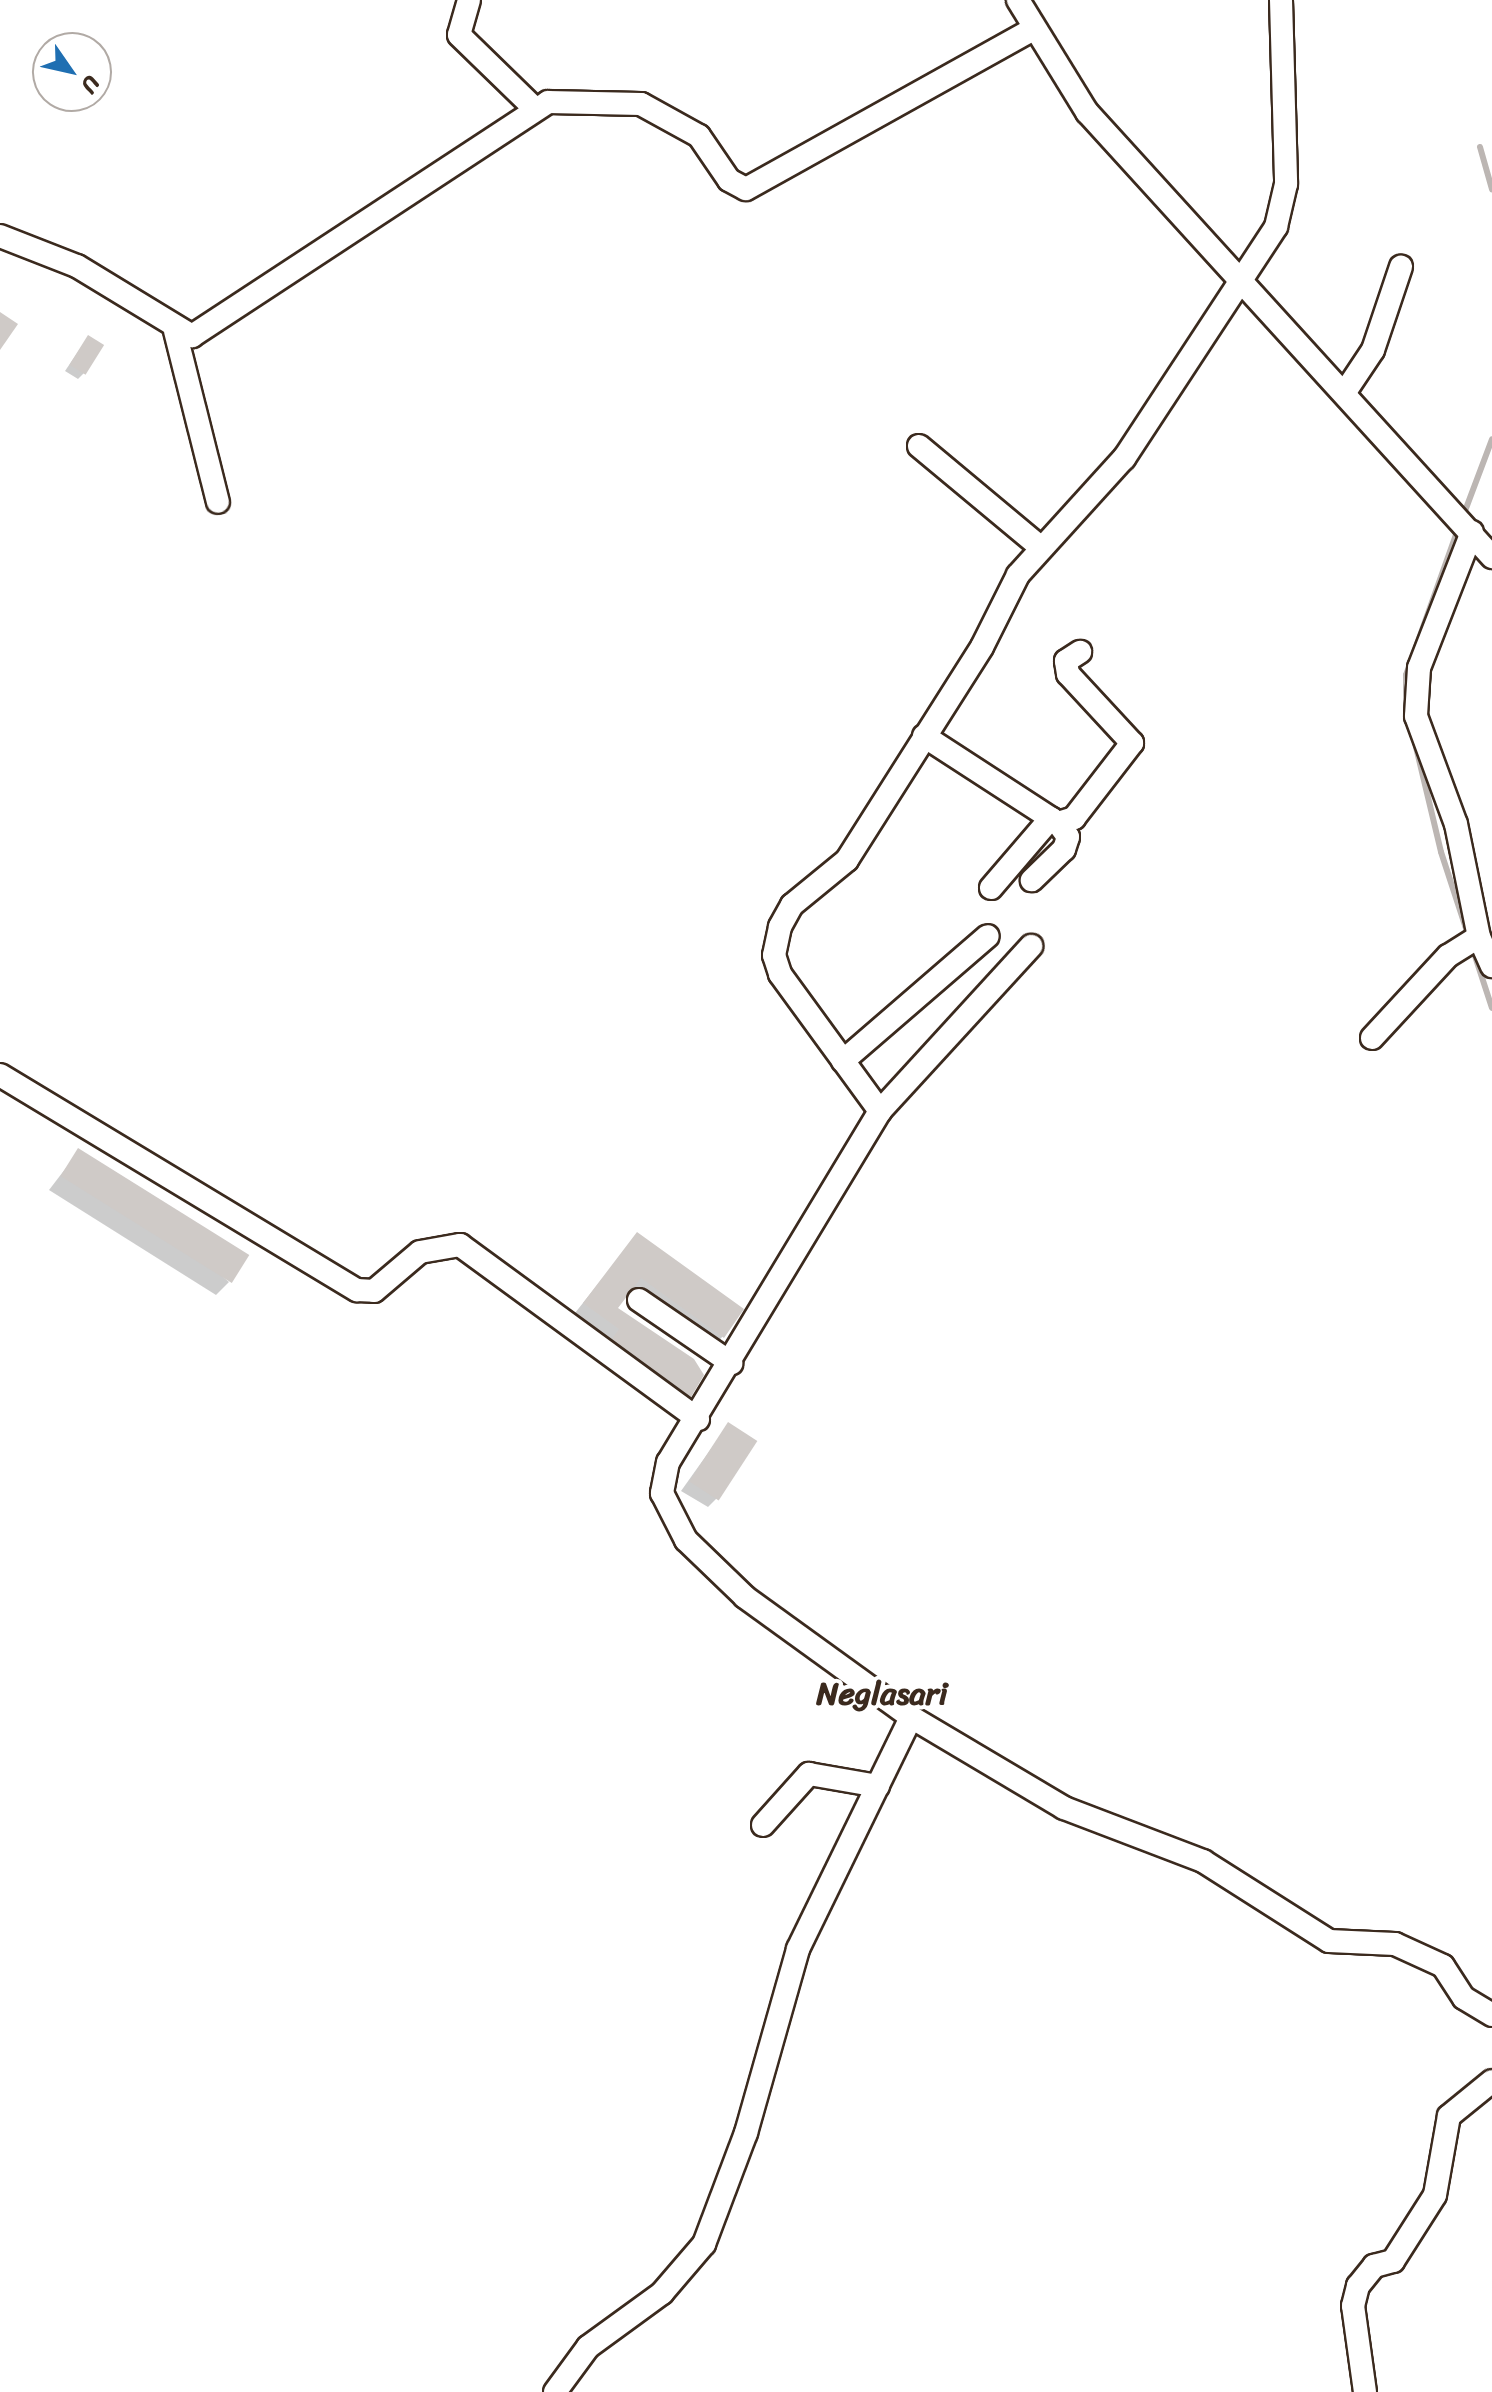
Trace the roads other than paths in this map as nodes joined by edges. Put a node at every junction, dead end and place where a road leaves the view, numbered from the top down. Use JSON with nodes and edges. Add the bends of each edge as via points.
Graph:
{"nodes":[{"id":1,"x":469,"y":0,"type":"edge"},
{"id":2,"x":1018,"y":0,"type":"edge"},
{"id":3,"x":1281,"y":0,"type":"edge"},
{"id":4,"x":1033,"y":29,"type":"junction"},
{"id":5,"x":535,"y":109,"type":"junction"},
{"id":6,"x":0,"y":236,"type":"edge"},
{"id":7,"x":1401,"y":267,"type":"dead end"},
{"id":8,"x":1240,"y":279,"type":"junction"},
{"id":9,"x":175,"y":331,"type":"junction"},
{"id":10,"x":1345,"y":392,"type":"junction"},
{"id":11,"x":919,"y":446,"type":"dead end"},
{"id":12,"x":218,"y":502,"type":"dead end"},
{"id":13,"x":1471,"y":531,"type":"junction"},
{"id":14,"x":1039,"y":546,"type":"junction"},
{"id":15,"x":1492,"y":557,"type":"edge"},
{"id":16,"x":1080,"y":652,"type":"dead end"},
{"id":17,"x":924,"y":736,"type":"junction"},
{"id":18,"x":1054,"y":821,"type":"junction"},
{"id":19,"x":1032,"y":880,"type":"dead end"},
{"id":20,"x":991,"y":888,"type":"dead end"},
{"id":21,"x":988,"y":936,"type":"dead end"},
{"id":22,"x":1469,"y":942,"type":"junction"},
{"id":23,"x":1031,"y":946,"type":"dead end"},
{"id":24,"x":1492,"y":966,"type":"edge"},
{"id":25,"x":1372,"y":1038,"type":"dead end"},
{"id":26,"x":843,"y":1061,"type":"junction"},
{"id":27,"x":0,"y":1075,"type":"edge"},
{"id":28,"x":880,"y":1111,"type":"junction"},
{"id":29,"x":639,"y":1300,"type":"dead end"},
{"id":30,"x":731,"y":1363,"type":"junction"},
{"id":31,"x":698,"y":1419,"type":"junction"},
{"id":32,"x":911,"y":1717,"type":"junction"},
{"id":33,"x":878,"y":1786,"type":"junction"},
{"id":34,"x":763,"y":1825,"type":"dead end"},
{"id":35,"x":1492,"y":2015,"type":"edge"},
{"id":36,"x":1492,"y":2081,"type":"edge"},
{"id":37,"x":555,"y":2392,"type":"edge"},
{"id":38,"x":1365,"y":2392,"type":"edge"}],
"edges":[{"from":1,"to":5,"type":"street","via":[[459,35]]},
{"from":2,"to":4,"type":"street"},
{"from":3,"to":8,"type":"street","via":[[1285,198],[1268,241]]},
{"from":4,"to":5,"type":"street","via":[[746,189],[729,180],[699,136],[641,104],[564,98]]},
{"from":4,"to":8,"type":"street","via":[[1087,112]]},
{"from":5,"to":9,"type":"street","via":[[198,334]]},
{"from":6,"to":9,"type":"street","via":[[77,266]]},
{"from":7,"to":10,"type":"street","via":[[1373,350]]},
{"from":8,"to":10,"type":"street"},
{"from":8,"to":14,"type":"street","via":[[1124,458]]},
{"from":9,"to":12,"type":"street"},
{"from":10,"to":13,"type":"street"},
{"from":11,"to":14,"type":"street"},
{"from":13,"to":15,"type":"street"},
{"from":13,"to":22,"type":"street","via":[[1415,697],[1423,748],[1456,824]]},
{"from":14,"to":17,"type":"street"},
{"from":16,"to":18,"type":"street","via":[[1066,661],[1068,674],[1132,743],[1074,818]]},
{"from":17,"to":18,"type":"street"},
{"from":17,"to":26,"type":"street","via":[[842,867],[792,905],[776,938],[780,974]]},
{"from":18,"to":19,"type":"street","via":[[1068,837],[1064,849]]},
{"from":18,"to":20,"type":"street"},
{"from":21,"to":26,"type":"street"},
{"from":22,"to":24,"type":"street"},
{"from":22,"to":25,"type":"street"},
{"from":23,"to":28,"type":"street"},
{"from":26,"to":28,"type":"street"},
{"from":27,"to":31,"type":"street","via":[[357,1290],[374,1291],[420,1252],[460,1245]]},
{"from":28,"to":30,"type":"street"},
{"from":29,"to":30,"type":"street"},
{"from":30,"to":31,"type":"street"},
{"from":31,"to":32,"type":"street","via":[[662,1480],[675,1525],[745,1597]]},
{"from":32,"to":33,"type":"street"},
{"from":32,"to":35,"type":"street","via":[[1064,1808],[1203,1861],[1329,1941],[1395,1944],[1443,1966],[1464,1998]]},
{"from":33,"to":34,"type":"street","via":[[809,1774]]},
{"from":33,"to":37,"type":"street","via":[[798,1949],[746,2133],[704,2244],[662,2293],[588,2347]]},
{"from":36,"to":38,"type":"street","via":[[1449,2116],[1435,2195],[1393,2261],[1374,2266],[1358,2286],[1353,2306]]}]}
